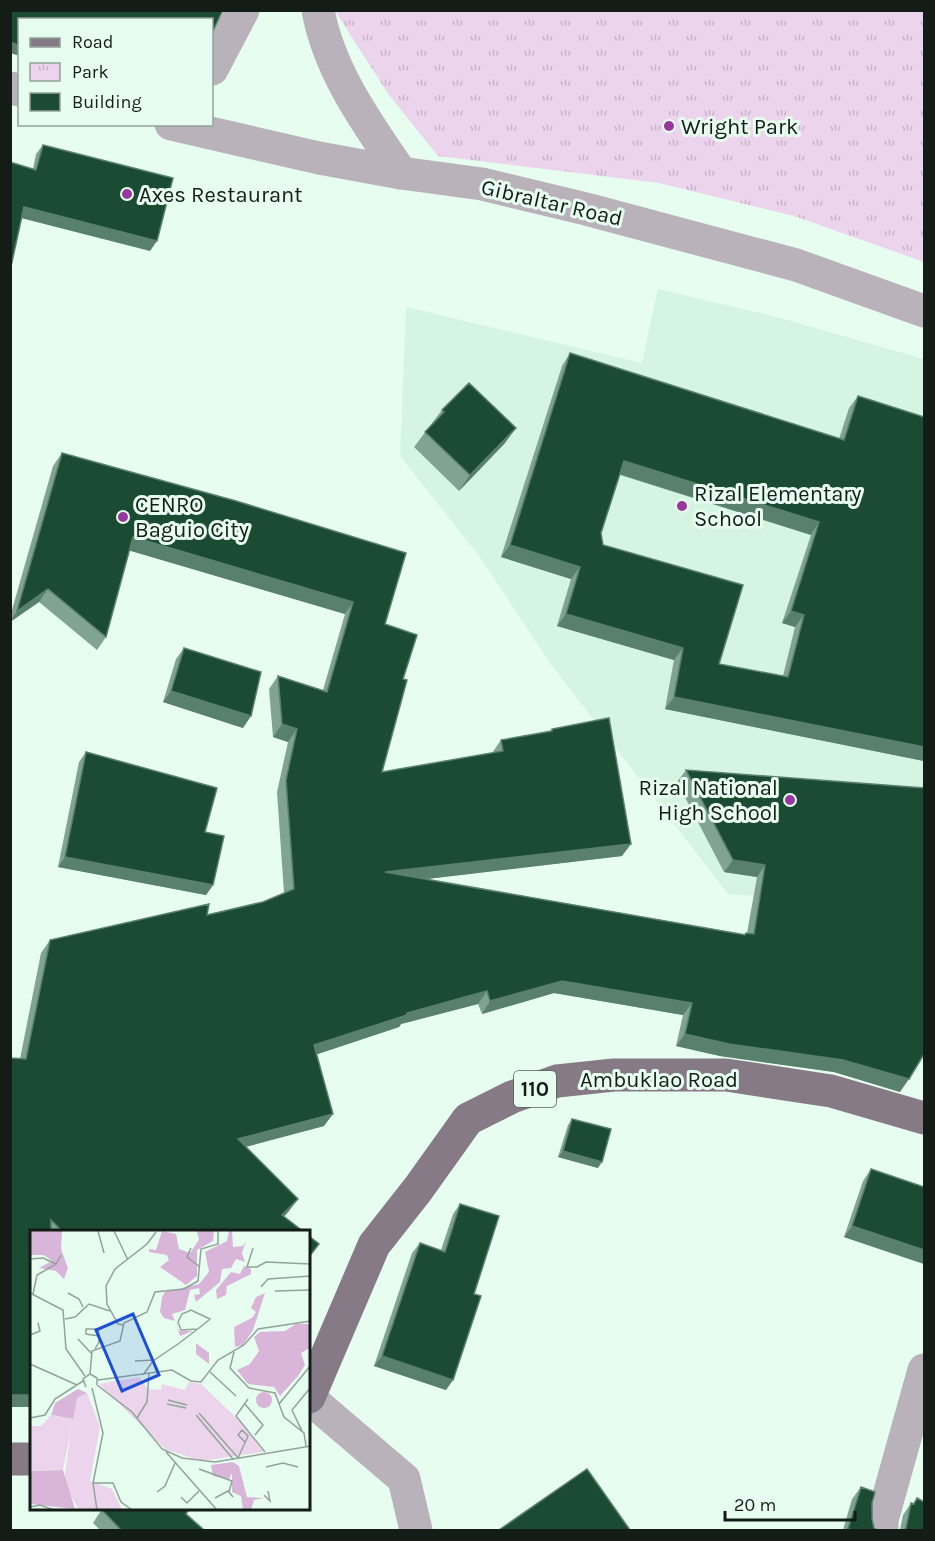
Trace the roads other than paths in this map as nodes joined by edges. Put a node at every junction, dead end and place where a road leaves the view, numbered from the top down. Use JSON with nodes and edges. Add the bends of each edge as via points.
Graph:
{"nodes":[{"id":1,"x":243,"y":10,"type":"edge"},
{"id":2,"x":318,"y":10,"type":"edge"},
{"id":3,"x":213,"y":67,"type":"edge"},
{"id":4,"x":181,"y":126,"type":"edge"},
{"id":5,"x":401,"y":173,"type":"junction"},
{"id":6,"x":924,"y":311,"type":"edge"},
{"id":7,"x":924,"y":1118,"type":"edge"},
{"id":8,"x":922,"y":1383,"type":"edge"},
{"id":9,"x":310,"y":1395,"type":"edge"},
{"id":10,"x":310,"y":1398,"type":"edge"},
{"id":11,"x":10,"y":1459,"type":"edge"},
{"id":12,"x":30,"y":1460,"type":"edge"},
{"id":13,"x":416,"y":1530,"type":"edge"},
{"id":14,"x":882,"y":1530,"type":"edge"}],
"edges":[{"from":1,"to":3,"type":"street"},
{"from":2,"to":5,"type":"street","via":[[338,71],[364,120]]},
{"from":4,"to":5,"type":"street","name":"Gibraltar Road"},
{"from":5,"to":6,"type":"street","name":"Gibraltar Road","via":[[482,184],[586,209],[796,265]]},
{"from":7,"to":9,"type":"main road","name":"Ambuklao Road","number":"110","via":[[831,1091],[726,1075],[614,1075],[557,1081],[512,1097],[468,1119],[374,1245]]},
{"from":8,"to":14,"type":"street"},
{"from":10,"to":13,"type":"street","via":[[404,1479]]},
{"from":11,"to":12,"type":"main road"}]}
